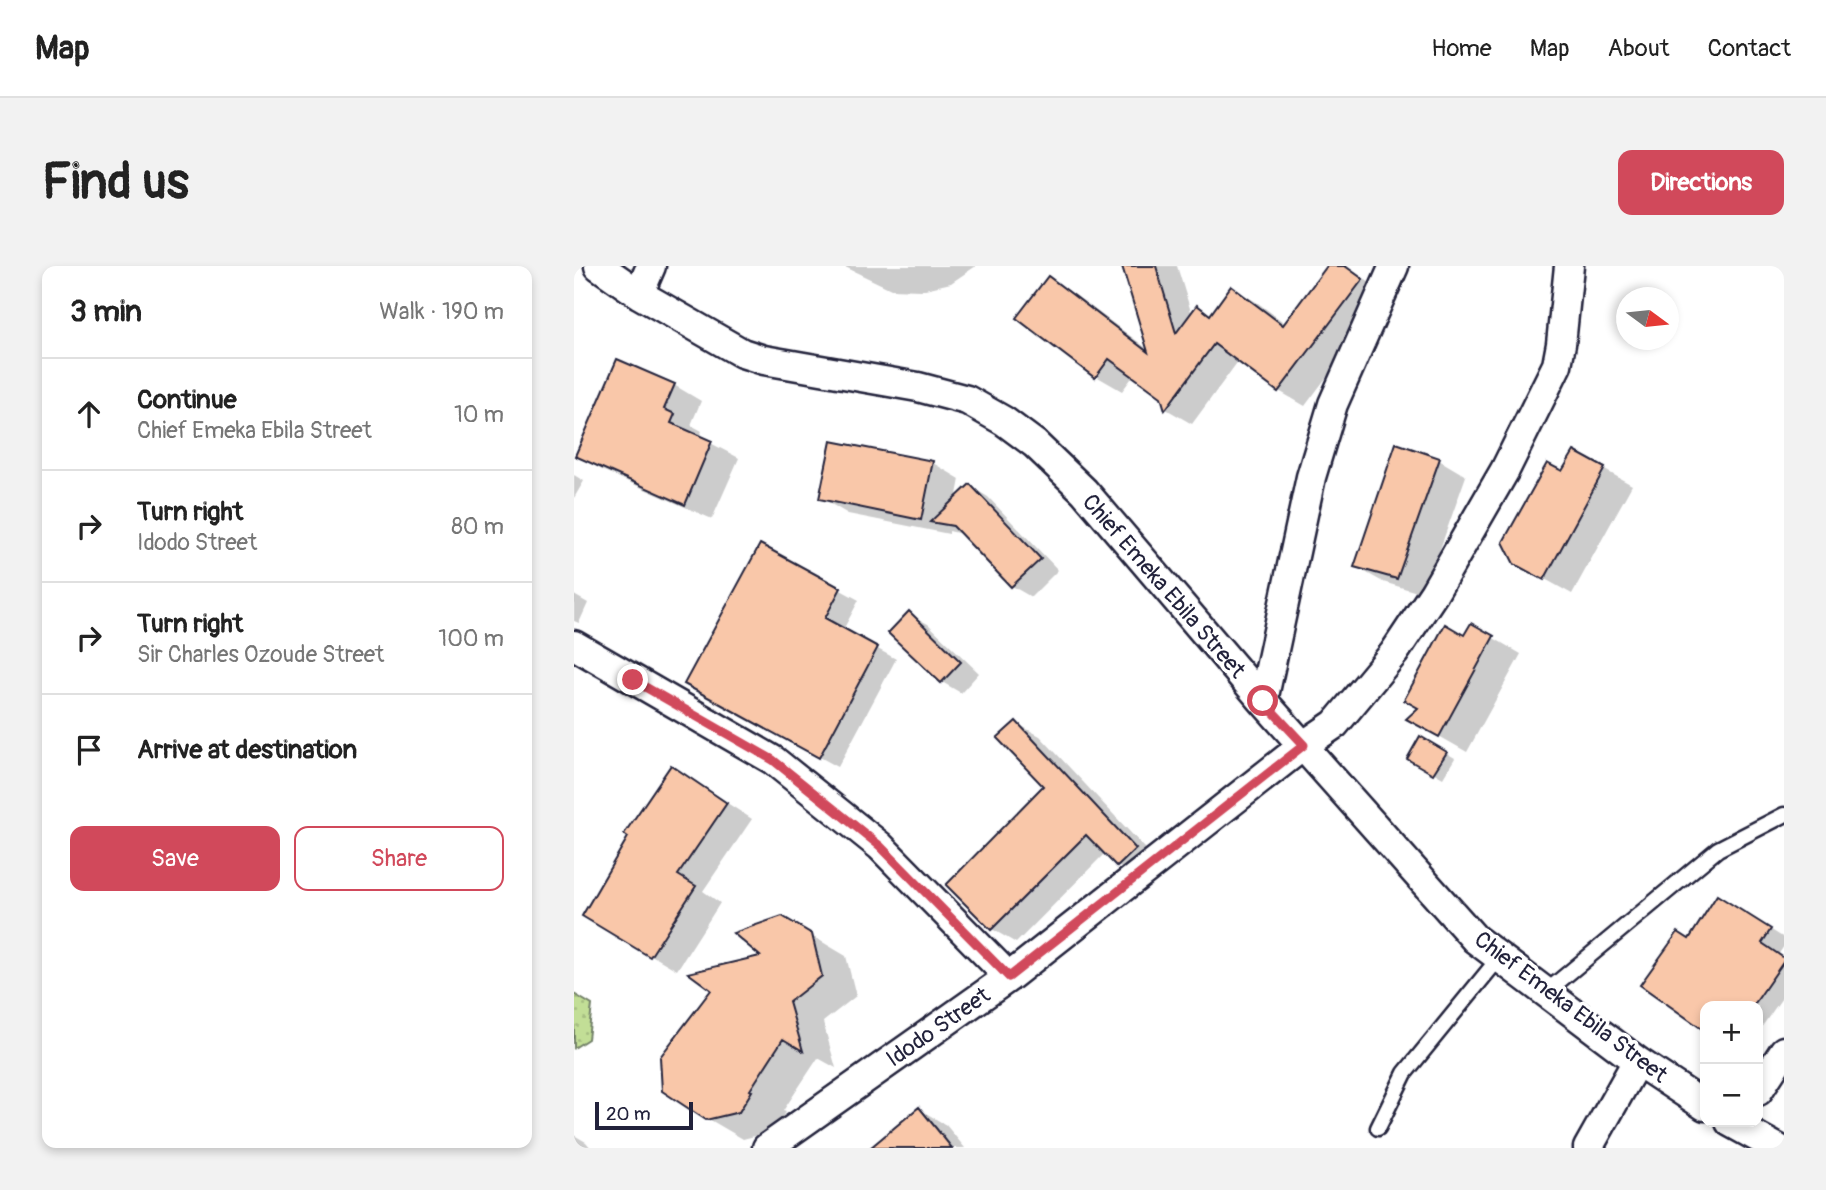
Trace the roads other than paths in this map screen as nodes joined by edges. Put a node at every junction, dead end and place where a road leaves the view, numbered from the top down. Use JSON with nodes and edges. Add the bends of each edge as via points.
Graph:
{"nodes":[{"id":1,"x":599,"y":266,"type":"edge"},
{"id":2,"x":651,"y":266,"type":"edge"},
{"id":3,"x":1394,"y":266,"type":"edge"},
{"id":4,"x":1569,"y":266,"type":"edge"},
{"id":5,"x":639,"y":294,"type":"junction"},
{"id":6,"x":574,"y":645,"type":"edge"},
{"id":7,"x":1263,"y":701,"type":"junction"},
{"id":8,"x":1304,"y":745,"type":"junction"},
{"id":9,"x":1784,"y":815,"type":"edge"},
{"id":10,"x":1499,"y":958,"type":"junction"},
{"id":11,"x":1009,"y":977,"type":"junction"},
{"id":12,"x":1546,"y":992,"type":"junction"},
{"id":13,"x":1784,"y":1051,"type":"edge"},
{"id":14,"x":1637,"y":1060,"type":"junction"},
{"id":15,"x":1763,"y":1083,"type":"edge"},
{"id":16,"x":1700,"y":1102,"type":"edge"},
{"id":17,"x":1741,"y":1127,"type":"edge"},
{"id":18,"x":1378,"y":1128,"type":"dead end"},
{"id":19,"x":767,"y":1148,"type":"edge"},
{"id":20,"x":1588,"y":1148,"type":"edge"},
{"id":21,"x":1777,"y":1148,"type":"edge"}],
"edges":[{"from":1,"to":5,"type":"street","name":"Chief Emeka Ebila Street"},
{"from":2,"to":5,"type":"street"},
{"from":3,"to":7,"type":"street","via":[[1325,428]]},
{"from":4,"to":8,"type":"street","name":"Idodo Street","via":[[1556,365],[1506,470],[1394,653],[1335,724]]},
{"from":5,"to":7,"type":"street","name":"Chief Emeka Ebila Street","via":[[742,353],[940,392],[967,400],[1004,421],[1084,491]]},
{"from":6,"to":11,"type":"street","via":[[773,760],[880,846]]},
{"from":7,"to":8,"type":"street","name":"Chief Emeka Ebila Street"},
{"from":8,"to":10,"type":"street","name":"Chief Emeka Ebila Street","via":[[1475,939]]},
{"from":8,"to":11,"type":"street","name":"Idodo Street"},
{"from":9,"to":12,"type":"lane","via":[[1718,849]]},
{"from":10,"to":12,"type":"street","name":"Chief Emeka Ebila Street"},
{"from":10,"to":18,"type":"lane","via":[[1405,1073]]},
{"from":11,"to":19,"type":"street","name":"Idodo Street"},
{"from":12,"to":14,"type":"street","name":"Chief Emeka Ebila Street"},
{"from":13,"to":15,"type":"street"},
{"from":14,"to":16,"type":"street","name":"Chief Emeka Ebila Street"},
{"from":14,"to":20,"type":"street"},
{"from":17,"to":21,"type":"street"}]}
